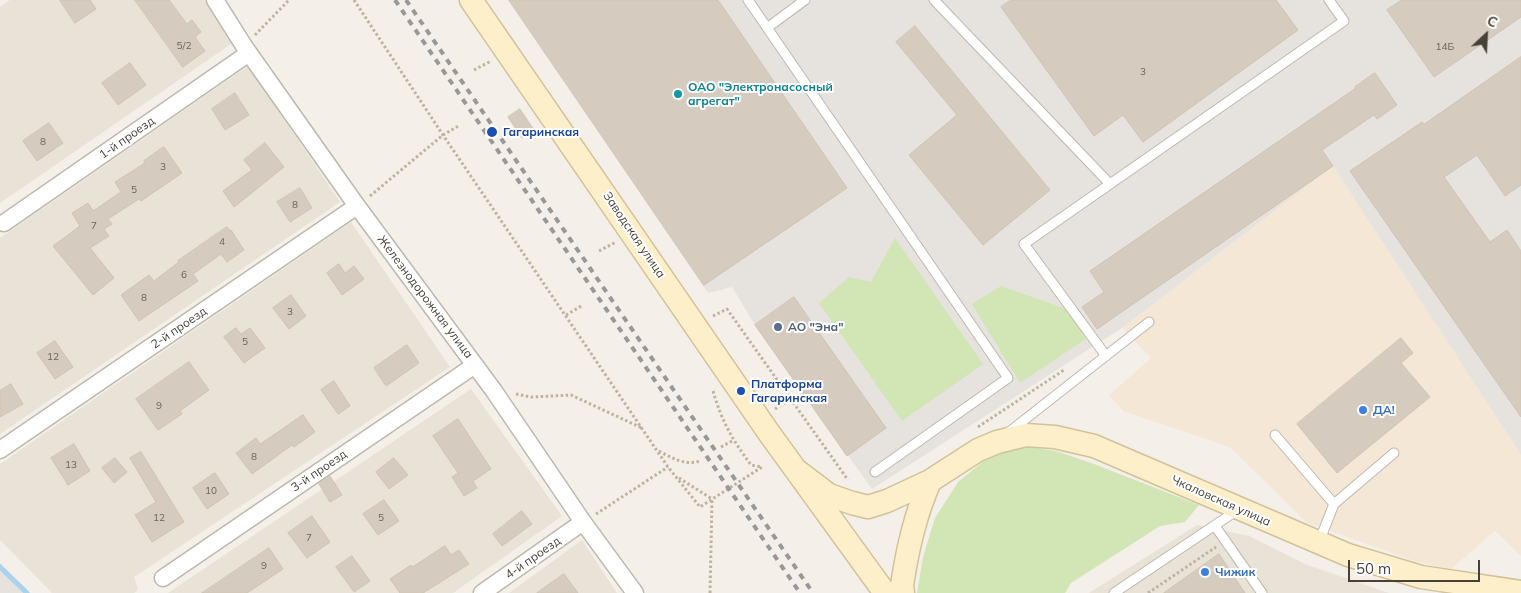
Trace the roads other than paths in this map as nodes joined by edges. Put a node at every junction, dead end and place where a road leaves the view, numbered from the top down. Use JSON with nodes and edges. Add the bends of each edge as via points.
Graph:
{"nodes":[{"id":1,"x":215,"y":0,"type":"edge"},
{"id":2,"x":471,"y":0,"type":"edge"},
{"id":3,"x":748,"y":0,"type":"edge"},
{"id":4,"x":805,"y":0,"type":"edge"},
{"id":5,"x":1329,"y":0,"type":"edge"},
{"id":6,"x":939,"y":2,"type":"edge"},
{"id":7,"x":767,"y":28,"type":"junction"},
{"id":8,"x":247,"y":50,"type":"junction"},
{"id":9,"x":1110,"y":184,"type":"junction"},
{"id":10,"x":357,"y":206,"type":"junction"},
{"id":11,"x":4,"y":222,"type":"dead end"},
{"id":12,"x":1149,"y":322,"type":"dead end"},
{"id":13,"x":1106,"y":356,"type":"junction"},
{"id":14,"x":475,"y":365,"type":"junction"},
{"id":15,"x":1275,"y":435,"type":"dead end"},
{"id":16,"x":997,"y":442,"type":"junction"},
{"id":17,"x":0,"y":450,"type":"edge"},
{"id":18,"x":1394,"y":453,"type":"dead end"},
{"id":19,"x":796,"y":470,"type":"junction"},
{"id":20,"x":875,"y":472,"type":"dead end"},
{"id":21,"x":930,"y":481,"type":"junction"},
{"id":22,"x":1334,"y":504,"type":"junction"},
{"id":23,"x":871,"y":506,"type":"junction"},
{"id":24,"x":1240,"y":509,"type":"junction"},
{"id":25,"x":583,"y":522,"type":"junction"},
{"id":26,"x":1215,"y":526,"type":"junction"},
{"id":27,"x":909,"y":541,"type":"junction"},
{"id":28,"x":1318,"y":543,"type":"junction"},
{"id":29,"x":856,"y":553,"type":"junction"},
{"id":30,"x":163,"y":578,"type":"dead end"},
{"id":31,"x":1474,"y":589,"type":"edge"},
{"id":32,"x":1521,"y":592,"type":"edge"},
{"id":33,"x":482,"y":593,"type":"edge"},
{"id":34,"x":635,"y":593,"type":"edge"},
{"id":35,"x":885,"y":593,"type":"edge"},
{"id":36,"x":903,"y":593,"type":"edge"},
{"id":37,"x":1114,"y":593,"type":"edge"},
{"id":38,"x":1262,"y":593,"type":"edge"}],
"edges":[{"from":1,"to":8,"type":"street","name":"Железнодорожная улица"},
{"from":2,"to":19,"type":"main road","name":"Заводская улица"},
{"from":3,"to":7,"type":"lane"},
{"from":4,"to":7,"type":"lane"},
{"from":5,"to":9,"type":"lane","via":[[1344,21]]},
{"from":6,"to":9,"type":"lane"},
{"from":7,"to":20,"type":"lane","via":[[1008,378]]},
{"from":8,"to":10,"type":"street","name":"Железнодорожная улица"},
{"from":8,"to":11,"type":"street","name":"1-й проезд"},
{"from":9,"to":13,"type":"lane","via":[[1024,244]]},
{"from":10,"to":14,"type":"street","name":"Железнодорожная улица"},
{"from":10,"to":17,"type":"street","name":"2-й проезд"},
{"from":12,"to":13,"type":"lane"},
{"from":13,"to":16,"type":"lane"},
{"from":14,"to":25,"type":"street","name":"Железнодорожная улица"},
{"from":14,"to":30,"type":"street","name":"3-й проезд"},
{"from":15,"to":22,"type":"lane"},
{"from":16,"to":21,"type":"main road","name":"Чкаловская улица","via":[[978,450]]},
{"from":16,"to":24,"type":"main road","name":"Чкаловская улица","via":[[1026,435],[1055,437],[1094,446]]},
{"from":18,"to":22,"type":"lane"},
{"from":19,"to":23,"type":"main road","via":[[829,496]]},
{"from":19,"to":29,"type":"main road","name":"Заводская улица"},
{"from":21,"to":23,"type":"main road","name":"Чкаловская улица"},
{"from":21,"to":27,"type":"main road"},
{"from":22,"to":28,"type":"lane"},
{"from":23,"to":27,"type":"main road","via":[[889,508],[901,517],[907,524]]},
{"from":23,"to":29,"type":"main road","via":[[861,514],[852,537]]},
{"from":24,"to":26,"type":"lane"},
{"from":24,"to":28,"type":"main road","name":"Чкаловская улица"},
{"from":25,"to":33,"type":"street","name":"4-й проезд"},
{"from":25,"to":34,"type":"street","name":"Железнодорожная улица"},
{"from":26,"to":37,"type":"lane"},
{"from":26,"to":38,"type":"lane"},
{"from":27,"to":29,"type":"main road","via":[[900,558],[879,567],[868,564]]},
{"from":27,"to":36,"type":"main road"},
{"from":28,"to":31,"type":"main road","name":"Чкаловская улица","via":[[1404,573]]},
{"from":29,"to":35,"type":"main road","name":"Заводская улица"},
{"from":31,"to":32,"type":"main road","name":"Чкаловская улица"}]}
